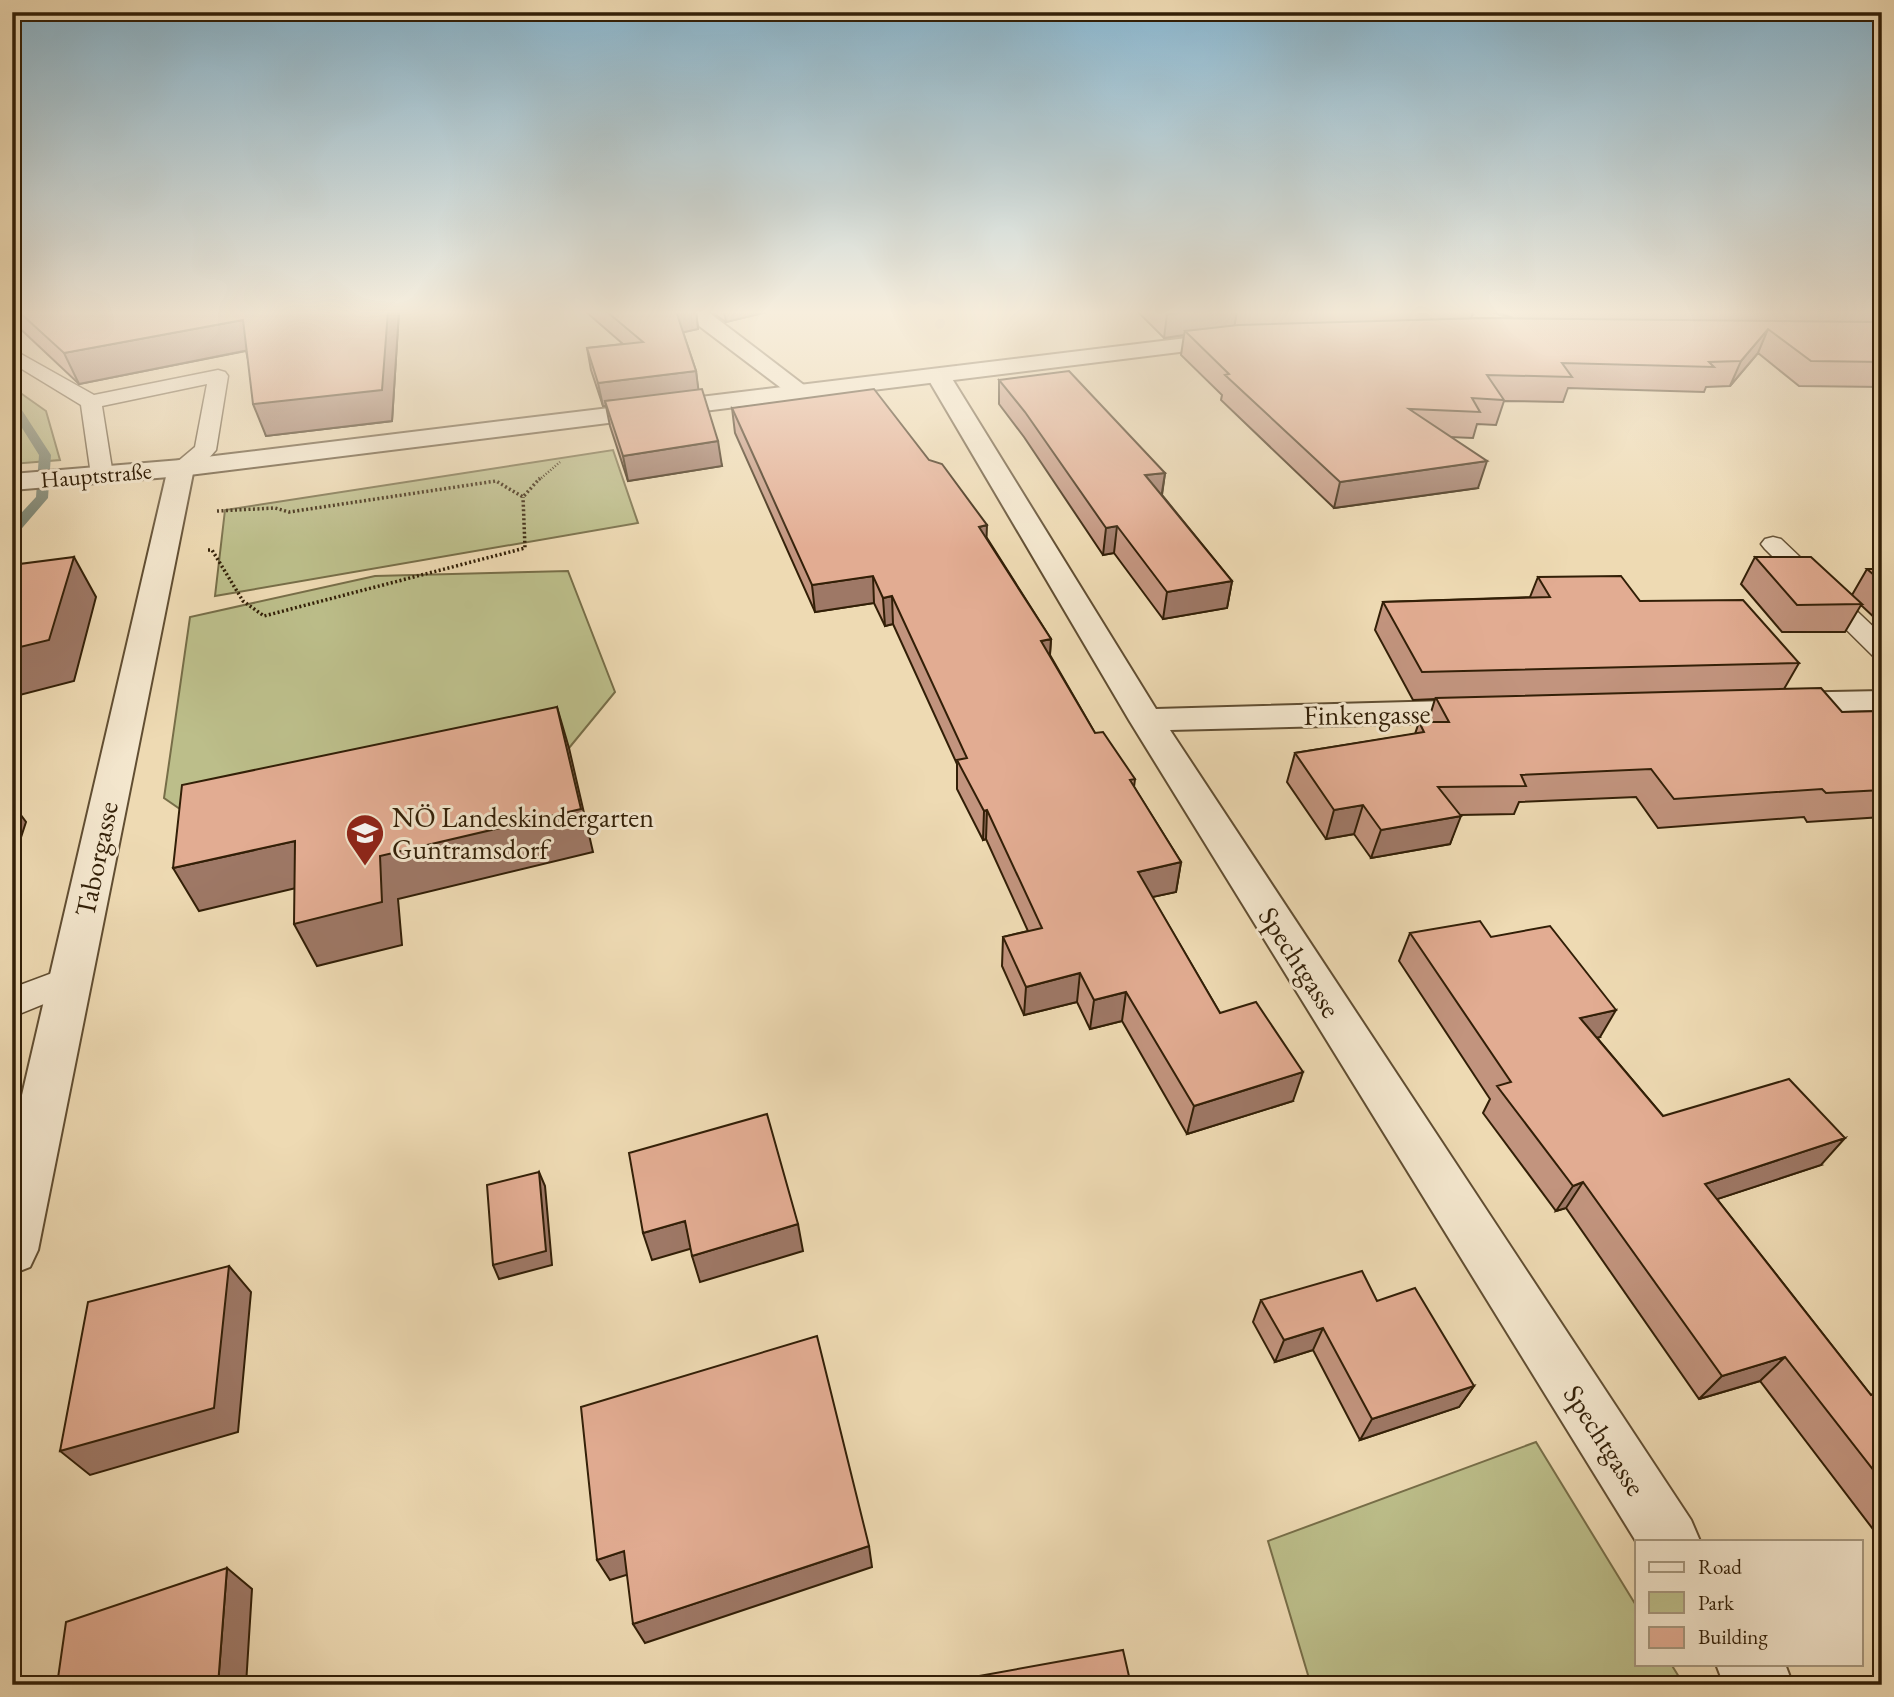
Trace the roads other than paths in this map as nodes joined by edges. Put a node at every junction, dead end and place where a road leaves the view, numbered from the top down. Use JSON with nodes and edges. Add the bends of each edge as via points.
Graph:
{"nodes":[{"id":1,"x":71,"y":390,"type":"edge"},
{"id":2,"x":149,"y":390,"type":"edge"},
{"id":3,"x":216,"y":390,"type":"edge"},
{"id":4,"x":818,"y":390,"type":"edge"},
{"id":5,"x":947,"y":390,"type":"edge"},
{"id":6,"x":801,"y":392,"type":"joint"},
{"id":7,"x":91,"y":402,"type":"junction"},
{"id":8,"x":181,"y":468,"type":"junction"},
{"id":9,"x":102,"y":475,"type":"junction"},
{"id":10,"x":12,"y":482,"type":"edge"},
{"id":11,"x":1773,"y":544,"type":"dead end"},
{"id":12,"x":1882,"y":650,"type":"edge"},
{"id":13,"x":1882,"y":701,"type":"edge"},
{"id":14,"x":1743,"y":704,"type":"edge"},
{"id":15,"x":1521,"y":710,"type":"edge"},
{"id":16,"x":1146,"y":720,"type":"junction"},
{"id":17,"x":71,"y":979,"type":"junction"},
{"id":18,"x":12,"y":1003,"type":"edge"},
{"id":19,"x":12,"y":1250,"type":"edge"},
{"id":20,"x":1669,"y":1540,"type":"edge"},
{"id":21,"x":1749,"y":1666,"type":"edge"},
{"id":22,"x":1761,"y":1685,"type":"edge"}],
"edges":[{"from":1,"to":7,"type":"lane"},
{"from":2,"to":7,"type":"lane"},
{"from":3,"to":8,"type":"lane","via":[[205,450]]},
{"from":4,"to":6,"type":"street","name":"Hauptstraße"},
{"from":5,"to":16,"type":"street","name":"Spechtgasse"},
{"from":6,"to":8,"type":"street","name":"Hauptstraße"},
{"from":7,"to":9,"type":"lane"},
{"from":8,"to":9,"type":"street","name":"Hauptstraße"},
{"from":8,"to":17,"type":"street","name":"Taborgasse"},
{"from":9,"to":10,"type":"street","name":"Hauptstraße"},
{"from":11,"to":12,"type":"lane"},
{"from":13,"to":14,"type":"street"},
{"from":15,"to":16,"type":"street","name":"Finkengasse"},
{"from":16,"to":20,"type":"street","name":"Spechtgasse"},
{"from":17,"to":18,"type":"lane"},
{"from":17,"to":19,"type":"street","name":"Taborgasse"},
{"from":21,"to":22,"type":"street"}]}
